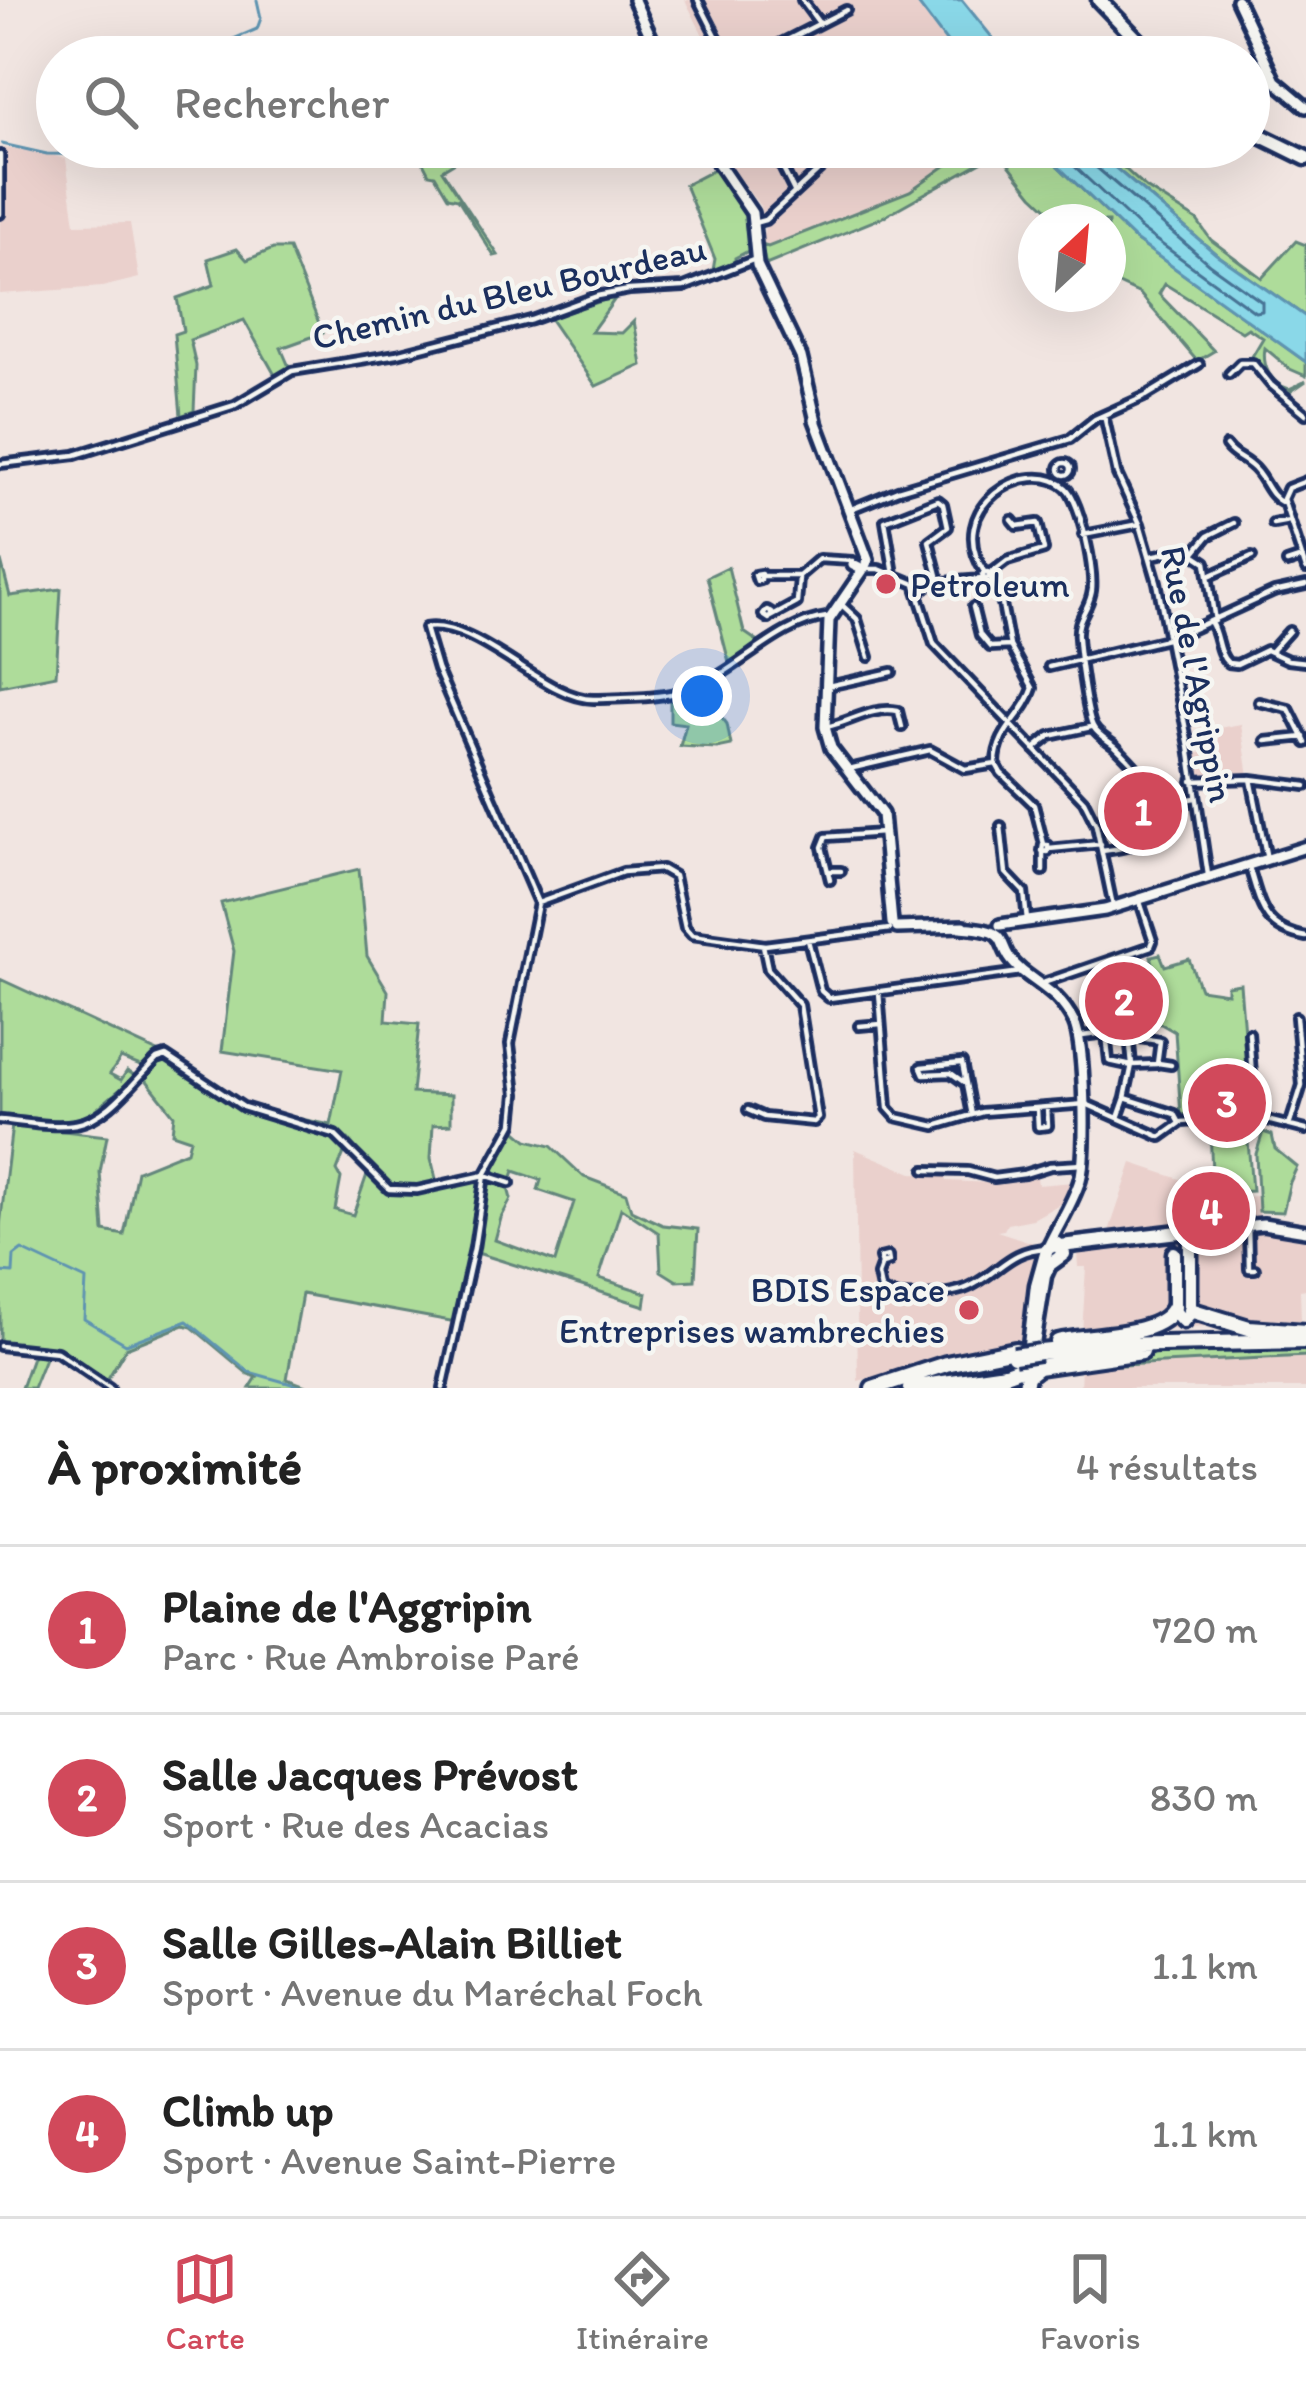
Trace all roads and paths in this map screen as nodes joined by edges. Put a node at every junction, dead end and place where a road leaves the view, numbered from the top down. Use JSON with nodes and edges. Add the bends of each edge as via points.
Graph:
{"nodes":[{"id":1,"x":698,"y":0,"type":"edge"},
{"id":2,"x":802,"y":0,"type":"edge"},
{"id":3,"x":1099,"y":0,"type":"edge"},
{"id":4,"x":1237,"y":0,"type":"edge"},
{"id":5,"x":846,"y":10,"type":"dead end"},
{"id":6,"x":819,"y":23,"type":"junction"},
{"id":7,"x":648,"y":36,"type":"edge"},
{"id":8,"x":650,"y":36,"type":"edge"},
{"id":9,"x":716,"y":36,"type":"edge"},
{"id":10,"x":794,"y":36,"type":"edge"},
{"id":11,"x":1134,"y":36,"type":"edge"},
{"id":12,"x":1254,"y":36,"type":"edge"},
{"id":13,"x":1270,"y":70,"type":"edge"},
{"id":14,"x":1306,"y":107,"type":"edge"},
{"id":15,"x":1270,"y":140,"type":"edge"},
{"id":16,"x":1301,"y":154,"type":"edge"},
{"id":17,"x":0,"y":155,"type":"edge"},
{"id":18,"x":721,"y":168,"type":"edge"},
{"id":19,"x":782,"y":168,"type":"edge"},
{"id":20,"x":820,"y":168,"type":"edge"},
{"id":21,"x":794,"y":191,"type":"junction"},
{"id":22,"x":0,"y":214,"type":"edge"},
{"id":23,"x":753,"y":218,"type":"junction"},
{"id":24,"x":757,"y":259,"type":"junction"},
{"id":25,"x":1199,"y":364,"type":"dead end"},
{"id":26,"x":1229,"y":374,"type":"dead end"},
{"id":27,"x":1306,"y":414,"type":"edge"},
{"id":28,"x":1104,"y":415,"type":"junction"},
{"id":29,"x":1226,"y":446,"type":"dead end"},
{"id":30,"x":0,"y":464,"type":"edge"},
{"id":31,"x":1062,"y":474,"type":"dead end"},
{"id":32,"x":1306,"y":481,"type":"edge"},
{"id":33,"x":1058,"y":483,"type":"junction"},
{"id":34,"x":1283,"y":503,"type":"junction"},
{"id":35,"x":852,"y":514,"type":"junction"},
{"id":36,"x":1012,"y":520,"type":"dead end"},
{"id":37,"x":1289,"y":521,"type":"junction"},
{"id":38,"x":1234,"y":523,"type":"dead end"},
{"id":39,"x":1140,"y":524,"type":"junction"},
{"id":40,"x":1273,"y":524,"type":"dead end"},
{"id":41,"x":1083,"y":535,"type":"junction"},
{"id":42,"x":1195,"y":552,"type":"junction"},
{"id":43,"x":1151,"y":556,"type":"junction"},
{"id":44,"x":1252,"y":557,"type":"dead end"},
{"id":45,"x":1302,"y":558,"type":"junction"},
{"id":46,"x":1287,"y":562,"type":"dead end"},
{"id":47,"x":860,"y":563,"type":"junction"},
{"id":48,"x":1306,"y":569,"type":"edge"},
{"id":49,"x":894,"y":574,"type":"junction"},
{"id":50,"x":762,"y":576,"type":"dead end"},
{"id":51,"x":799,"y":576,"type":"junction"},
{"id":52,"x":987,"y":576,"type":"junction"},
{"id":53,"x":1208,"y":576,"type":"junction"},
{"id":54,"x":940,"y":583,"type":"junction"},
{"id":55,"x":1306,"y":585,"type":"edge"},
{"id":56,"x":920,"y":591,"type":"junction"},
{"id":57,"x":839,"y":602,"type":"junction"},
{"id":58,"x":974,"y":607,"type":"dead end"},
{"id":59,"x":771,"y":617,"type":"dead end"},
{"id":60,"x":830,"y":617,"type":"junction"},
{"id":61,"x":1213,"y":622,"type":"junction"},
{"id":62,"x":1289,"y":632,"type":"dead end"},
{"id":63,"x":1169,"y":639,"type":"junction"},
{"id":64,"x":1010,"y":646,"type":"junction"},
{"id":65,"x":1272,"y":650,"type":"junction"},
{"id":66,"x":869,"y":657,"type":"dead end"},
{"id":67,"x":1080,"y":658,"type":"junction"},
{"id":68,"x":1306,"y":662,"type":"edge"},
{"id":69,"x":1049,"y":667,"type":"dead end"},
{"id":70,"x":892,"y":672,"type":"dead end"},
{"id":71,"x":825,"y":686,"type":"junction"},
{"id":72,"x":1259,"y":702,"type":"dead end"},
{"id":73,"x":1010,"y":724,"type":"junction"},
{"id":74,"x":824,"y":727,"type":"junction"},
{"id":75,"x":1091,"y":727,"type":"junction"},
{"id":76,"x":902,"y":728,"type":"dead end"},
{"id":77,"x":1305,"y":740,"type":"edge"},
{"id":78,"x":1266,"y":741,"type":"dead end"},
{"id":79,"x":1034,"y":749,"type":"junction"},
{"id":80,"x":996,"y":764,"type":"junction"},
{"id":81,"x":848,"y":769,"type":"junction"},
{"id":82,"x":1251,"y":778,"type":"junction"},
{"id":83,"x":1192,"y":781,"type":"junction"},
{"id":84,"x":1306,"y":786,"type":"edge"},
{"id":85,"x":1195,"y":798,"type":"junction"},
{"id":86,"x":1158,"y":806,"type":"junction"},
{"id":87,"x":1001,"y":826,"type":"dead end"},
{"id":88,"x":885,"y":833,"type":"junction"},
{"id":89,"x":1102,"y":847,"type":"junction"},
{"id":90,"x":1306,"y":847,"type":"edge"},
{"id":91,"x":1046,"y":848,"type":"junction"},
{"id":92,"x":1267,"y":859,"type":"junction"},
{"id":93,"x":1248,"y":864,"type":"junction"},
{"id":94,"x":828,"y":871,"type":"junction"},
{"id":95,"x":841,"y":871,"type":"dead end"},
{"id":96,"x":1043,"y":871,"type":"dead end"},
{"id":97,"x":1208,"y":877,"type":"junction"},
{"id":98,"x":830,"y":880,"type":"dead end"},
{"id":99,"x":1138,"y":899,"type":"junction"},
{"id":100,"x":538,"y":903,"type":"junction"},
{"id":101,"x":1113,"y":908,"type":"junction"},
{"id":102,"x":1024,"y":920,"type":"junction"},
{"id":103,"x":893,"y":926,"type":"junction"},
{"id":104,"x":1000,"y":929,"type":"junction"},
{"id":105,"x":1306,"y":937,"type":"edge"},
{"id":106,"x":808,"y":940,"type":"junction"},
{"id":107,"x":763,"y":945,"type":"junction"},
{"id":108,"x":1023,"y":971,"type":"junction"},
{"id":109,"x":1043,"y":983,"type":"junction"},
{"id":110,"x":879,"y":992,"type":"junction"},
{"id":111,"x":1296,"y":1017,"type":"dead end"},
{"id":112,"x":881,"y":1024,"type":"junction"},
{"id":113,"x":859,"y":1026,"type":"dead end"},
{"id":114,"x":1106,"y":1033,"type":"junction"},
{"id":115,"x":1249,"y":1033,"type":"dead end"},
{"id":116,"x":1130,"y":1035,"type":"junction"},
{"id":117,"x":1080,"y":1036,"type":"junction"},
{"id":118,"x":1159,"y":1063,"type":"junction"},
{"id":119,"x":1171,"y":1064,"type":"dead end"},
{"id":120,"x":1132,"y":1065,"type":"junction"},
{"id":121,"x":1304,"y":1078,"type":"edge"},
{"id":122,"x":965,"y":1083,"type":"junction"},
{"id":123,"x":1125,"y":1098,"type":"junction"},
{"id":124,"x":1082,"y":1104,"type":"junction"},
{"id":125,"x":1047,"y":1108,"type":"junction"},
{"id":126,"x":1037,"y":1109,"type":"junction"},
{"id":127,"x":748,"y":1110,"type":"dead end"},
{"id":128,"x":973,"y":1115,"type":"junction"},
{"id":129,"x":1255,"y":1117,"type":"junction"},
{"id":130,"x":1118,"y":1118,"type":"junction"},
{"id":131,"x":0,"y":1120,"type":"edge"},
{"id":132,"x":1180,"y":1123,"type":"junction"},
{"id":133,"x":1290,"y":1125,"type":"junction"},
{"id":134,"x":1306,"y":1130,"type":"edge"},
{"id":135,"x":1083,"y":1164,"type":"junction"},
{"id":136,"x":926,"y":1170,"type":"dead end"},
{"id":137,"x":484,"y":1175,"type":"junction"},
{"id":138,"x":510,"y":1183,"type":"dead end"},
{"id":139,"x":1248,"y":1224,"type":"junction"},
{"id":140,"x":1306,"y":1231,"type":"edge"},
{"id":141,"x":1184,"y":1240,"type":"junction"},
{"id":142,"x":1054,"y":1252,"type":"junction"},
{"id":143,"x":882,"y":1264,"type":"dead end"},
{"id":144,"x":1255,"y":1269,"type":"dead end"},
{"id":145,"x":1174,"y":1307,"type":"junction"},
{"id":146,"x":1190,"y":1310,"type":"junction"},
{"id":147,"x":1306,"y":1336,"type":"edge"},
{"id":148,"x":0,"y":1346,"type":"edge"},
{"id":149,"x":1030,"y":1364,"type":"edge"},
{"id":150,"x":110,"y":1388,"type":"edge"},
{"id":151,"x":443,"y":1388,"type":"edge"},
{"id":152,"x":873,"y":1388,"type":"edge"},
{"id":153,"x":889,"y":1388,"type":"edge"},
{"id":154,"x":910,"y":1388,"type":"edge"}],
"edges":[{"from":1,"to":9,"type":"street"},
{"from":2,"to":6,"type":"street"},
{"from":3,"to":11,"type":"main road"},
{"from":4,"to":12,"type":"main road"},
{"from":5,"to":6,"type":"street"},
{"from":6,"to":10,"type":"street"},
{"from":7,"to":8,"type":"main road","via":[[634,0]]},
{"from":13,"to":14,"type":"main road"},
{"from":15,"to":16,"type":"main road"},
{"from":17,"to":22,"type":"street"},
{"from":18,"to":23,"type":"main road"},
{"from":19,"to":21,"type":"street"},
{"from":20,"to":21,"type":"street"},
{"from":21,"to":23,"type":"street","via":[[765,220]]},
{"from":23,"to":24,"type":"main road"},
{"from":24,"to":30,"type":"street","name":"Chemin du Bleu Bourdeau","via":[[680,288],[597,296],[394,355],[292,371],[235,405],[75,455]]},
{"from":24,"to":35,"type":"main road","via":[[803,364]]},
{"from":25,"to":28,"type":"street"},
{"from":26,"to":27,"type":"street","via":[[1242,362],[1255,364]]},
{"from":28,"to":35,"type":"street","via":[[1070,439],[913,485]]},
{"from":28,"to":39,"type":"street","name":"Rue de l'Agrippin","via":[[1117,474]]},
{"from":29,"to":34,"type":"street"},
{"from":31,"to":33,"type":"street"},
{"from":32,"to":34,"type":"street","via":[[1288,488]]},
{"from":33,"to":41,"type":"street","via":[[1074,498]]},
{"from":33,"to":52,"type":"street","via":[[1024,482],[980,506],[970,540]]},
{"from":34,"to":37,"type":"street"},
{"from":35,"to":47,"type":"main road"},
{"from":36,"to":52,"type":"street","via":[[1038,523],[1044,550]]},
{"from":37,"to":40,"type":"street"},
{"from":37,"to":45,"type":"street"},
{"from":38,"to":42,"type":"street"},
{"from":39,"to":41,"type":"street"},
{"from":39,"to":43,"type":"street","name":"Rue de l'Agrippin"},
{"from":41,"to":67,"type":"street","via":[[1091,595],[1077,627]]},
{"from":42,"to":43,"type":"street"},
{"from":42,"to":53,"type":"street"},
{"from":43,"to":63,"type":"street","name":"Rue de l'Agrippin"},
{"from":44,"to":53,"type":"street"},
{"from":45,"to":46,"type":"street"},
{"from":45,"to":48,"type":"street"},
{"from":47,"to":49,"type":"street"},
{"from":47,"to":51,"type":"street","via":[[819,560]]},
{"from":47,"to":57,"type":"main road"},
{"from":49,"to":54,"type":"street","via":[[884,522],[938,500],[948,527],[929,541]]},
{"from":49,"to":56,"type":"street"},
{"from":50,"to":51,"type":"street"},
{"from":51,"to":59,"type":"street","via":[[797,603]]},
{"from":52,"to":54,"type":"street"},
{"from":52,"to":64,"type":"street"},
{"from":53,"to":61,"type":"street"},
{"from":54,"to":56,"type":"street"},
{"from":55,"to":61,"type":"street"},
{"from":56,"to":73,"type":"street","via":[[934,644]]},
{"from":57,"to":60,"type":"main road"},
{"from":57,"to":66,"type":"street","via":[[856,619]]},
{"from":58,"to":64,"type":"street","via":[[990,647]]},
{"from":60,"to":71,"type":"main road"},
{"from":60,"to":100,"type":"street","via":[[690,689],[592,699],[573,697],[488,647],[427,627],[437,669]]},
{"from":61,"to":63,"type":"street"},
{"from":61,"to":65,"type":"street","via":[[1228,663]]},
{"from":62,"to":65,"type":"street"},
{"from":63,"to":67,"type":"street"},
{"from":63,"to":83,"type":"street","name":"Rue de l'Agrippin"},
{"from":64,"to":73,"type":"street","via":[[1033,688]]},
{"from":65,"to":68,"type":"street"},
{"from":67,"to":69,"type":"street"},
{"from":67,"to":75,"type":"street"},
{"from":70,"to":71,"type":"street"},
{"from":71,"to":74,"type":"main road"},
{"from":72,"to":77,"type":"street","via":[[1289,709]]},
{"from":73,"to":79,"type":"street"},
{"from":73,"to":80,"type":"street"},
{"from":74,"to":76,"type":"street","via":[[892,708]]},
{"from":74,"to":81,"type":"main road"},
{"from":75,"to":79,"type":"street","via":[[1050,736]]},
{"from":75,"to":86,"type":"street","via":[[1134,765]]},
{"from":77,"to":78,"type":"street"},
{"from":79,"to":89,"type":"street","via":[[1084,801]]},
{"from":80,"to":81,"type":"street","via":[[965,769],[930,750]]},
{"from":80,"to":91,"type":"street","via":[[1034,805]]},
{"from":81,"to":88,"type":"main road","via":[[877,804]]},
{"from":82,"to":83,"type":"street"},
{"from":82,"to":84,"type":"street"},
{"from":82,"to":92,"type":"street"},
{"from":83,"to":85,"type":"street","name":"Rue de l'Agrippin"},
{"from":85,"to":86,"type":"street"},
{"from":85,"to":97,"type":"street","name":"Rue de l'Agrippin"},
{"from":86,"to":89,"type":"street","via":[[1146,839]]},
{"from":87,"to":102,"type":"street","via":[[1006,873],[1024,892]]},
{"from":88,"to":94,"type":"street","via":[[826,838]]},
{"from":88,"to":103,"type":"main road"},
{"from":89,"to":91,"type":"street"},
{"from":89,"to":101,"type":"street"},
{"from":90,"to":92,"type":"main road"},
{"from":91,"to":96,"type":"street"},
{"from":92,"to":93,"type":"main road"},
{"from":93,"to":97,"type":"main road"},
{"from":93,"to":105,"type":"street","via":[[1264,913],[1281,932]]},
{"from":94,"to":95,"type":"street"},
{"from":94,"to":98,"type":"street"},
{"from":97,"to":99,"type":"main road"},
{"from":99,"to":101,"type":"main road"},
{"from":99,"to":109,"type":"street","via":[[1152,945]]},
{"from":100,"to":107,"type":"street","via":[[600,877],[662,869],[674,876],[689,934]]},
{"from":100,"to":137,"type":"street","via":[[509,1044],[513,1124]]},
{"from":101,"to":102,"type":"main road"},
{"from":102,"to":104,"type":"main road"},
{"from":103,"to":104,"type":"main road"},
{"from":103,"to":106,"type":"street"},
{"from":104,"to":108,"type":"main road"},
{"from":106,"to":107,"type":"street"},
{"from":106,"to":110,"type":"street","via":[[822,993]]},
{"from":107,"to":127,"type":"street","via":[[768,969],[800,1005],[818,1116],[814,1122]]},
{"from":108,"to":109,"type":"main road"},
{"from":108,"to":110,"type":"street"},
{"from":109,"to":117,"type":"main road"},
{"from":110,"to":112,"type":"street"},
{"from":111,"to":121,"type":"street"},
{"from":112,"to":113,"type":"street"},
{"from":112,"to":128,"type":"street","via":[[892,1115],[935,1126]]},
{"from":114,"to":116,"type":"street"},
{"from":114,"to":117,"type":"street"},
{"from":114,"to":120,"type":"street","via":[[1109,1061]]},
{"from":115,"to":129,"type":"street"},
{"from":116,"to":118,"type":"street","via":[[1159,1040]]},
{"from":116,"to":120,"type":"street"},
{"from":117,"to":124,"type":"main road"},
{"from":118,"to":119,"type":"street"},
{"from":118,"to":120,"type":"street"},
{"from":120,"to":123,"type":"street"},
{"from":121,"to":133,"type":"street"},
{"from":122,"to":122,"type":"street","via":[[961,1062],[921,1066],[924,1074],[951,1073]]},
{"from":122,"to":128,"type":"street"},
{"from":123,"to":130,"type":"street"},
{"from":123,"to":132,"type":"street","via":[[1175,1114]]},
{"from":124,"to":125,"type":"street"},
{"from":124,"to":130,"type":"street"},
{"from":124,"to":135,"type":"main road"},
{"from":125,"to":126,"type":"street"},
{"from":125,"to":126,"type":"street","via":[[1048,1126],[1038,1126]]},
{"from":126,"to":128,"type":"street"},
{"from":129,"to":132,"type":"street"},
{"from":129,"to":133,"type":"street"},
{"from":130,"to":132,"type":"street","via":[[1161,1137]]},
{"from":131,"to":137,"type":"street","via":[[87,1120],[166,1056],[243,1107],[335,1135],[389,1189]]},
{"from":133,"to":134,"type":"street"},
{"from":135,"to":136,"type":"street","via":[[994,1178]]},
{"from":135,"to":142,"type":"main road"},
{"from":137,"to":138,"type":"street"},
{"from":137,"to":151,"type":"street"},
{"from":139,"to":140,"type":"main road"},
{"from":139,"to":141,"type":"main road"},
{"from":139,"to":144,"type":"street"},
{"from":141,"to":142,"type":"main road","via":[[1158,1234]]},
{"from":141,"to":145,"type":"main road"},
{"from":141,"to":146,"type":"main road"},
{"from":142,"to":143,"type":"street","via":[[1016,1253],[968,1288],[896,1298],[880,1289]]},
{"from":142,"to":149,"type":"main road","via":[[1037,1285]]},
{"from":145,"to":146,"type":"main road","via":[[1181,1320]]},
{"from":145,"to":149,"type":"highway","via":[[1153,1327]]},
{"from":146,"to":147,"type":"highway"},
{"from":147,"to":149,"type":"highway"},
{"from":147,"to":149,"type":"highway"},
{"from":148,"to":150,"type":"street","via":[[62,1354]]},
{"from":149,"to":152,"type":"highway","via":[[940,1366]]},
{"from":149,"to":153,"type":"highway"},
{"from":149,"to":154,"type":"highway"}]}
